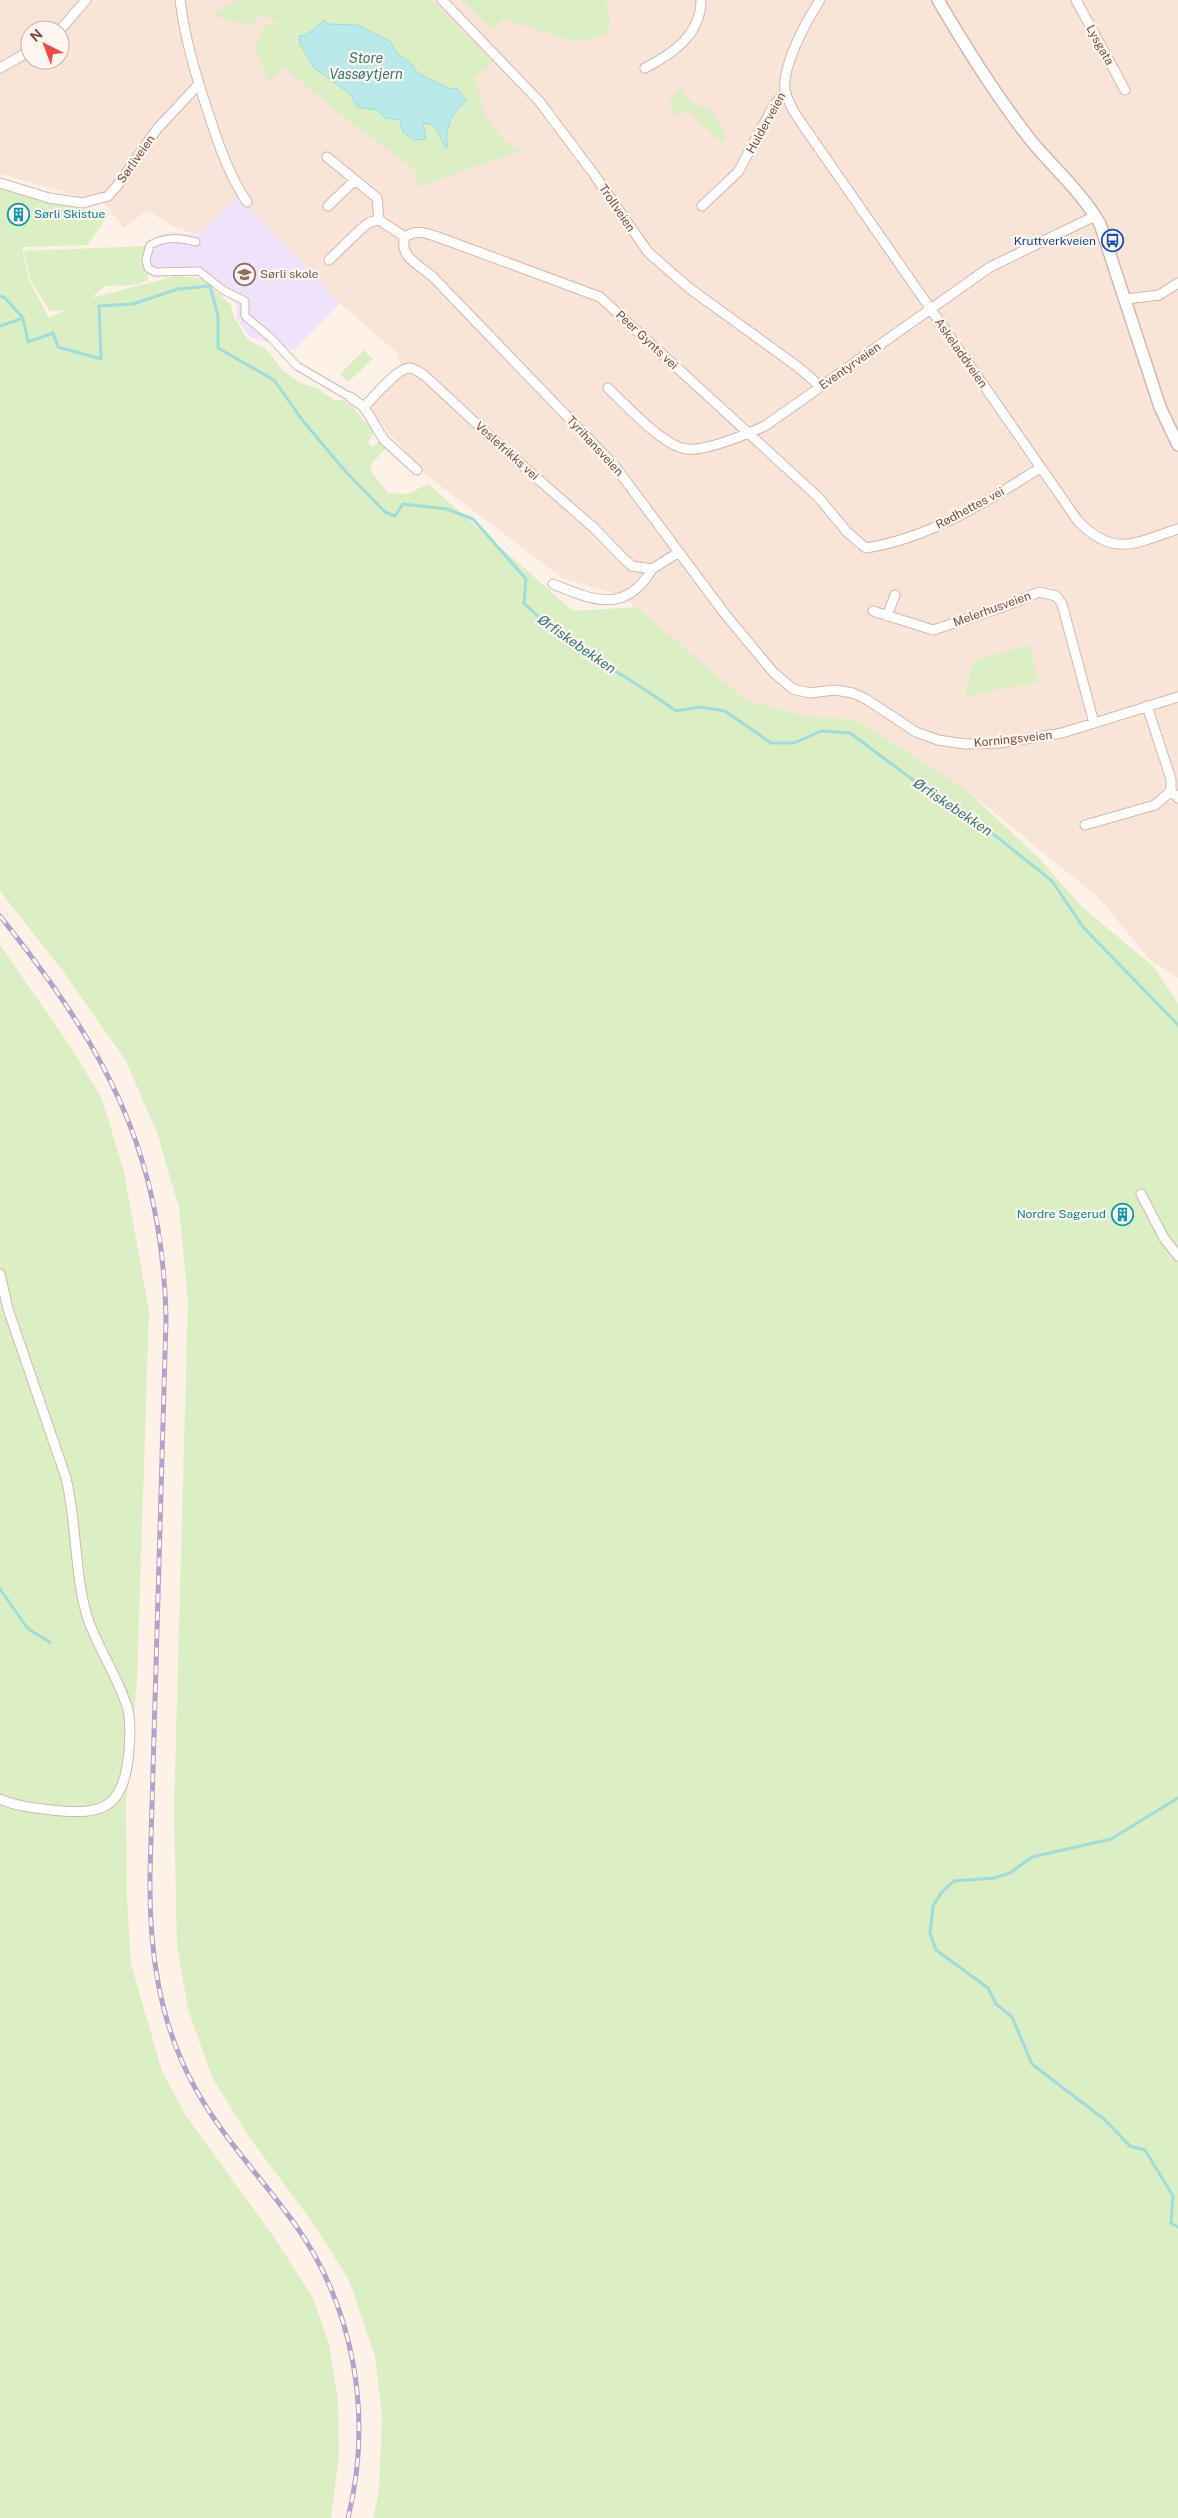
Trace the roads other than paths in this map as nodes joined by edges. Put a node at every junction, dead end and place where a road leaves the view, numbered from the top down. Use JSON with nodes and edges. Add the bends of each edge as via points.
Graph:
{"nodes":[{"id":1,"x":85,"y":0,"type":"edge"},
{"id":2,"x":180,"y":0,"type":"edge"},
{"id":3,"x":442,"y":0,"type":"edge"},
{"id":4,"x":701,"y":0,"type":"edge"},
{"id":5,"x":820,"y":0,"type":"edge"},
{"id":6,"x":938,"y":0,"type":"edge"},
{"id":7,"x":1076,"y":0,"type":"edge"},
{"id":8,"x":68,"y":20,"type":"edge"},
{"id":9,"x":20,"y":57,"type":"edge"},
{"id":10,"x":0,"y":68,"type":"edge"},
{"id":11,"x":645,"y":68,"type":"dead end"},
{"id":12,"x":199,"y":84,"type":"junction"},
{"id":13,"x":1125,"y":90,"type":"dead end"},
{"id":14,"x":785,"y":92,"type":"junction"},
{"id":15,"x":327,"y":157,"type":"dead end"},
{"id":16,"x":354,"y":181,"type":"junction"},
{"id":17,"x":0,"y":183,"type":"edge"},
{"id":18,"x":247,"y":202,"type":"dead end"},
{"id":19,"x":328,"y":206,"type":"dead end"},
{"id":20,"x":702,"y":206,"type":"dead end"},
{"id":21,"x":1095,"y":216,"type":"junction"},
{"id":22,"x":379,"y":220,"type":"junction"},
{"id":23,"x":405,"y":237,"type":"junction"},
{"id":24,"x":196,"y":242,"type":"dead end"},
{"id":25,"x":329,"y":260,"type":"dead end"},
{"id":26,"x":1178,"y":283,"type":"edge"},
{"id":27,"x":1126,"y":300,"type":"junction"},
{"id":28,"x":930,"y":310,"type":"junction"},
{"id":29,"x":820,"y":386,"type":"junction"},
{"id":30,"x":608,"y":388,"type":"dead end"},
{"id":31,"x":350,"y":397,"type":"joint"},
{"id":32,"x":364,"y":407,"type":"junction"},
{"id":33,"x":747,"y":434,"type":"junction"},
{"id":34,"x":1178,"y":445,"type":"edge"},
{"id":35,"x":1040,"y":468,"type":"junction"},
{"id":36,"x":417,"y":470,"type":"dead end"},
{"id":37,"x":1178,"y":529,"type":"edge"},
{"id":38,"x":866,"y":548,"type":"joint"},
{"id":39,"x":679,"y":552,"type":"junction"},
{"id":40,"x":652,"y":570,"type":"junction"},
{"id":41,"x":553,"y":584,"type":"dead end"},
{"id":42,"x":895,"y":596,"type":"dead end"},
{"id":43,"x":873,"y":611,"type":"dead end"},
{"id":44,"x":887,"y":616,"type":"junction"},
{"id":45,"x":772,"y":672,"type":"joint"},
{"id":46,"x":1178,"y":697,"type":"edge"},
{"id":47,"x":1147,"y":706,"type":"junction"},
{"id":48,"x":1094,"y":723,"type":"junction"},
{"id":49,"x":1175,"y":794,"type":"edge"},
{"id":50,"x":1084,"y":825,"type":"dead end"},
{"id":51,"x":1140,"y":1194,"type":"dead end"},
{"id":52,"x":1178,"y":1256,"type":"edge"},
{"id":53,"x":0,"y":1274,"type":"edge"},
{"id":54,"x":0,"y":1799,"type":"edge"}],
"edges":[{"from":1,"to":8,"type":"street"},
{"from":2,"to":12,"type":"street","via":[[187,44]]},
{"from":3,"to":29,"type":"street","name":"Trollveien","via":[[538,101],[648,252],[689,288]]},
{"from":4,"to":11,"type":"street","via":[[697,22],[685,41]]},
{"from":5,"to":14,"type":"street","name":"Hulderveien","via":[[795,50],[786,77]]},
{"from":6,"to":21,"type":"street","via":[[993,90]]},
{"from":7,"to":13,"type":"street","name":"Lysgata"},
{"from":9,"to":10,"type":"street"},
{"from":12,"to":17,"type":"street","name":"Sørliveien","via":[[157,129],[108,196],[83,203],[49,198]]},
{"from":12,"to":18,"type":"street","via":[[221,153]]},
{"from":14,"to":20,"type":"street","name":"Hulderveien","via":[[773,107],[738,172]]},
{"from":14,"to":28,"type":"street","name":"Askeladdveien","via":[[800,121]]},
{"from":15,"to":16,"type":"street"},
{"from":16,"to":19,"type":"street"},
{"from":16,"to":22,"type":"street","via":[[377,198]]},
{"from":21,"to":27,"type":"street"},
{"from":21,"to":28,"type":"street","name":"Eventyrveien","via":[[999,262]]},
{"from":22,"to":23,"type":"street"},
{"from":22,"to":25,"type":"street","via":[[361,229]]},
{"from":23,"to":33,"type":"street","name":"Peer Gynts vei","via":[[412,232],[429,234],[595,294]]},
{"from":23,"to":39,"type":"street","name":"Tyrihansveien","via":[[402,248],[405,254],[432,276],[614,465]]},
{"from":24,"to":31,"type":"street","via":[[162,238],[150,245],[146,260],[148,268],[155,272],[198,271],[223,290],[245,301],[244,316],[270,337],[297,366]]},
{"from":26,"to":27,"type":"street","via":[[1159,295]]},
{"from":27,"to":34,"type":"street","via":[[1160,407]]},
{"from":28,"to":29,"type":"street","name":"Eventyrveien"},
{"from":28,"to":35,"type":"street","name":"Askeladdveien"},
{"from":29,"to":33,"type":"street","name":"Eventyrveien","via":[[764,426]]},
{"from":30,"to":33,"type":"street","name":"Eventyrveien","via":[[661,438],[686,449]]},
{"from":31,"to":32,"type":"street"},
{"from":32,"to":36,"type":"street","via":[[384,440]]},
{"from":32,"to":40,"type":"street","name":"Veslefrikks vei","via":[[397,374],[408,368],[424,374],[632,566]]},
{"from":33,"to":38,"type":"street","name":"Peer Gynts vei","via":[[818,497],[848,534]]},
{"from":35,"to":37,"type":"street","name":"Askeladdveien","via":[[1078,521],[1101,541],[1122,544]]},
{"from":35,"to":38,"type":"street","name":"Rødhettes vei","via":[[939,526]]},
{"from":39,"to":40,"type":"street"},
{"from":39,"to":45,"type":"street","name":"Tyrihansveien"},
{"from":40,"to":41,"type":"street","via":[[634,593],[622,599],[608,600],[579,594]]},
{"from":42,"to":44,"type":"street"},
{"from":43,"to":44,"type":"street","name":"Melerhusveien"},
{"from":44,"to":48,"type":"street","name":"Melerhusveien","via":[[933,630],[1039,592],[1056,596],[1062,604]]},
{"from":45,"to":48,"type":"street","name":"Korningsveien","via":[[793,688],[810,693],[835,690],[866,699],[897,722],[938,740],[965,744],[1000,742],[1062,733]]},
{"from":46,"to":47,"type":"street","name":"Korningsveien"},
{"from":47,"to":48,"type":"street","name":"Korningsveien"},
{"from":47,"to":49,"type":"street"},
{"from":49,"to":50,"type":"street","via":[[1155,805]]},
{"from":51,"to":52,"type":"street","via":[[1164,1238]]},
{"from":53,"to":54,"type":"street","via":[[8,1309],[66,1478],[72,1503],[76,1564],[88,1617],[120,1688],[128,1711],[130,1732],[124,1786],[104,1807],[69,1812]]}]}
